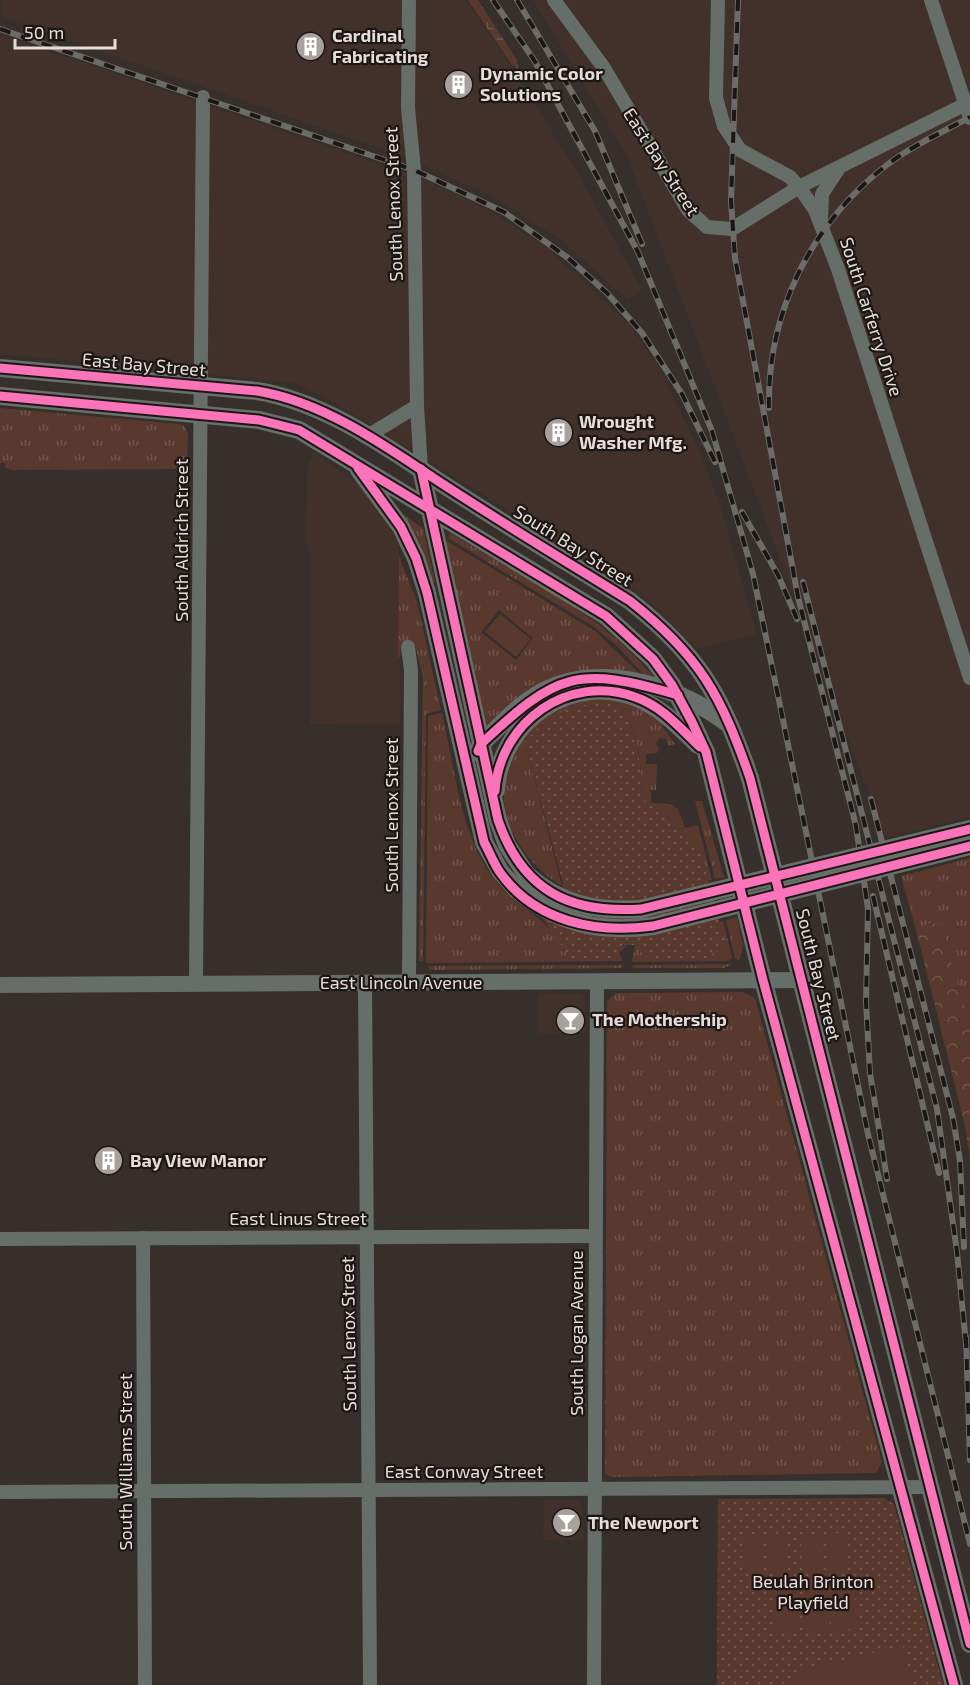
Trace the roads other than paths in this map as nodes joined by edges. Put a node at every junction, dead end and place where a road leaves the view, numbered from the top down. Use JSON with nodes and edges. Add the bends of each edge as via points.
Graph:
{"nodes":[{"id":1,"x":409,"y":0,"type":"edge"},
{"id":2,"x":554,"y":0,"type":"edge"},
{"id":3,"x":718,"y":0,"type":"edge"},
{"id":4,"x":931,"y":0,"type":"edge"},
{"id":5,"x":203,"y":97,"type":"dead end"},
{"id":6,"x":968,"y":103,"type":"edge"},
{"id":7,"x":970,"y":118,"type":"edge"},
{"id":8,"x":840,"y":167,"type":"junction"},
{"id":9,"x":799,"y":187,"type":"junction"},
{"id":10,"x":821,"y":224,"type":"junction"},
{"id":11,"x":0,"y":368,"type":"edge"},
{"id":12,"x":201,"y":387,"type":"junction"},
{"id":13,"x":0,"y":396,"type":"edge"},
{"id":14,"x":284,"y":396,"type":"joint"},
{"id":15,"x":417,"y":406,"type":"junction"},
{"id":16,"x":201,"y":414,"type":"junction"},
{"id":17,"x":366,"y":437,"type":"junction"},
{"id":18,"x":352,"y":461,"type":"junction"},
{"id":19,"x":421,"y":469,"type":"junction"},
{"id":20,"x":428,"y":508,"type":"junction"},
{"id":21,"x":408,"y":647,"type":"dead end"},
{"id":22,"x":970,"y":678,"type":"edge"},
{"id":23,"x":678,"y":695,"type":"junction"},
{"id":24,"x":733,"y":727,"type":"junction"},
{"id":25,"x":481,"y":744,"type":"junction"},
{"id":26,"x":706,"y":752,"type":"junction"},
{"id":27,"x":468,"y":776,"type":"junction"},
{"id":28,"x":495,"y":803,"type":"junction"},
{"id":29,"x":970,"y":829,"type":"edge"},
{"id":30,"x":970,"y":846,"type":"edge"},
{"id":31,"x":521,"y":881,"type":"junction"},
{"id":32,"x":763,"y":980,"type":"junction"},
{"id":33,"x":802,"y":980,"type":"junction"},
{"id":34,"x":597,"y":981,"type":"junction"},
{"id":35,"x":365,"y":983,"type":"junction"},
{"id":36,"x":409,"y":983,"type":"junction"},
{"id":37,"x":196,"y":984,"type":"junction"},
{"id":38,"x":0,"y":985,"type":"edge"},
{"id":39,"x":595,"y":1236,"type":"junction"},
{"id":40,"x":367,"y":1237,"type":"junction"},
{"id":41,"x":143,"y":1238,"type":"junction"},
{"id":42,"x":0,"y":1239,"type":"edge"},
{"id":43,"x":901,"y":1487,"type":"junction"},
{"id":44,"x":929,"y":1487,"type":"junction"},
{"id":45,"x":595,"y":1489,"type":"junction"},
{"id":46,"x":369,"y":1490,"type":"junction"},
{"id":47,"x":144,"y":1491,"type":"junction"},
{"id":48,"x":0,"y":1492,"type":"edge"},
{"id":49,"x":954,"y":1582,"type":"junction"},
{"id":50,"x":928,"y":1589,"type":"junction"},
{"id":51,"x":970,"y":1644,"type":"edge"},
{"id":52,"x":145,"y":1685,"type":"edge"},
{"id":53,"x":369,"y":1685,"type":"edge"},
{"id":54,"x":594,"y":1685,"type":"edge"},
{"id":55,"x":954,"y":1685,"type":"edge"}],
"edges":[{"from":1,"to":15,"type":"street","name":"South Lenox Street","via":[[408,108],[414,170]]},
{"from":2,"to":9,"type":"street","name":"East Bay Street","via":[[604,68],[650,149],[698,221],[714,229],[732,229]]},
{"from":3,"to":9,"type":"street","name":"South Carferry Drive","via":[[716,98],[724,126],[740,150],[790,177]]},
{"from":4,"to":6,"type":"street"},
{"from":5,"to":12,"type":"street","name":"South Aldrich Street"},
{"from":6,"to":7,"type":"street"},
{"from":6,"to":8,"type":"street","name":"East Bay Street"},
{"from":8,"to":9,"type":"street","name":"East Bay Street"},
{"from":8,"to":10,"type":"street","via":[[822,194]]},
{"from":9,"to":10,"type":"street","name":"South Carferry Drive"},
{"from":10,"to":22,"type":"street","name":"South Carferry Drive","via":[[942,583]]},
{"from":11,"to":12,"type":"main road","name":"East Bay Street"},
{"from":12,"to":14,"type":"main road","name":"East Bay Street"},
{"from":12,"to":16,"type":"street","name":"South Aldrich Street"},
{"from":13,"to":16,"type":"main road"},
{"from":14,"to":17,"type":"main road","name":"South Bay Street","via":[[308,404]]},
{"from":15,"to":17,"type":"street"},
{"from":15,"to":19,"type":"street","name":"South Lenox Street"},
{"from":16,"to":18,"type":"main road","via":[[299,430]]},
{"from":16,"to":37,"type":"street","name":"South Aldrich Street"},
{"from":17,"to":19,"type":"main road","name":"South Bay Street"},
{"from":18,"to":20,"type":"main road"},
{"from":18,"to":27,"type":"main road","via":[[401,527],[416,558]]},
{"from":19,"to":20,"type":"main road"},
{"from":19,"to":24,"type":"main road","name":"South Bay Street","via":[[660,624],[699,666]]},
{"from":20,"to":23,"type":"main road","via":[[606,616],[653,659]]},
{"from":20,"to":25,"type":"main road"},
{"from":21,"to":36,"type":"street","name":"South Lenox Street"},
{"from":23,"to":24,"type":"main road","via":[[706,707]]},
{"from":23,"to":25,"type":"main road","via":[[616,678],[590,677],[567,682],[527,702]]},
{"from":23,"to":26,"type":"main road"},
{"from":24,"to":33,"type":"main road","name":"South Bay Street"},
{"from":25,"to":27,"type":"main road"},
{"from":25,"to":28,"type":"main road"},
{"from":26,"to":28,"type":"main road","via":[[668,716],[636,697],[615,691],[576,693],[554,700],[520,728],[500,765]]},
{"from":26,"to":32,"type":"main road"},
{"from":27,"to":31,"type":"main road","via":[[484,842],[500,871]]},
{"from":28,"to":31,"type":"main road"},
{"from":29,"to":31,"type":"main road","bridge":true,"via":[[641,909],[576,905]]},
{"from":30,"to":31,"type":"main road","bridge":true,"via":[[653,926],[627,929],[575,924],[547,912]]},
{"from":32,"to":33,"type":"street","name":"East Lincoln Avenue"},
{"from":32,"to":34,"type":"street","name":"East Lincoln Avenue"},
{"from":32,"to":43,"type":"main road"},
{"from":33,"to":44,"type":"main road","name":"South Bay Street"},
{"from":34,"to":36,"type":"street","name":"East Lincoln Avenue"},
{"from":34,"to":39,"type":"street","name":"South Logan Avenue"},
{"from":35,"to":36,"type":"street","name":"East Lincoln Avenue"},
{"from":35,"to":37,"type":"street","name":"East Lincoln Avenue"},
{"from":35,"to":40,"type":"street","name":"South Lenox Street"},
{"from":37,"to":38,"type":"street","name":"East Lincoln Avenue"},
{"from":39,"to":40,"type":"street","name":"East Linus Street"},
{"from":39,"to":45,"type":"street","name":"South Logan Avenue"},
{"from":40,"to":41,"type":"street","name":"East Linus Street"},
{"from":40,"to":46,"type":"street","name":"South Lenox Street"},
{"from":41,"to":42,"type":"street","name":"East Linus Street"},
{"from":41,"to":47,"type":"street","name":"South Williams Street"},
{"from":43,"to":44,"type":"street","name":"East Conway Street"},
{"from":43,"to":45,"type":"street","name":"East Conway Street"},
{"from":43,"to":50,"type":"main road"},
{"from":44,"to":49,"type":"main road","name":"South Bay Street"},
{"from":45,"to":46,"type":"street","name":"East Conway Street"},
{"from":45,"to":54,"type":"street","name":"South Logan Avenue"},
{"from":46,"to":47,"type":"street","name":"East Conway Street"},
{"from":46,"to":53,"type":"street","name":"South Lenox Street"},
{"from":47,"to":48,"type":"street","name":"East Conway Street"},
{"from":47,"to":52,"type":"street","name":"South Williams Street"},
{"from":49,"to":50,"type":"main road"},
{"from":49,"to":51,"type":"main road","name":"South Bay Street"},
{"from":50,"to":55,"type":"main road"}]}
